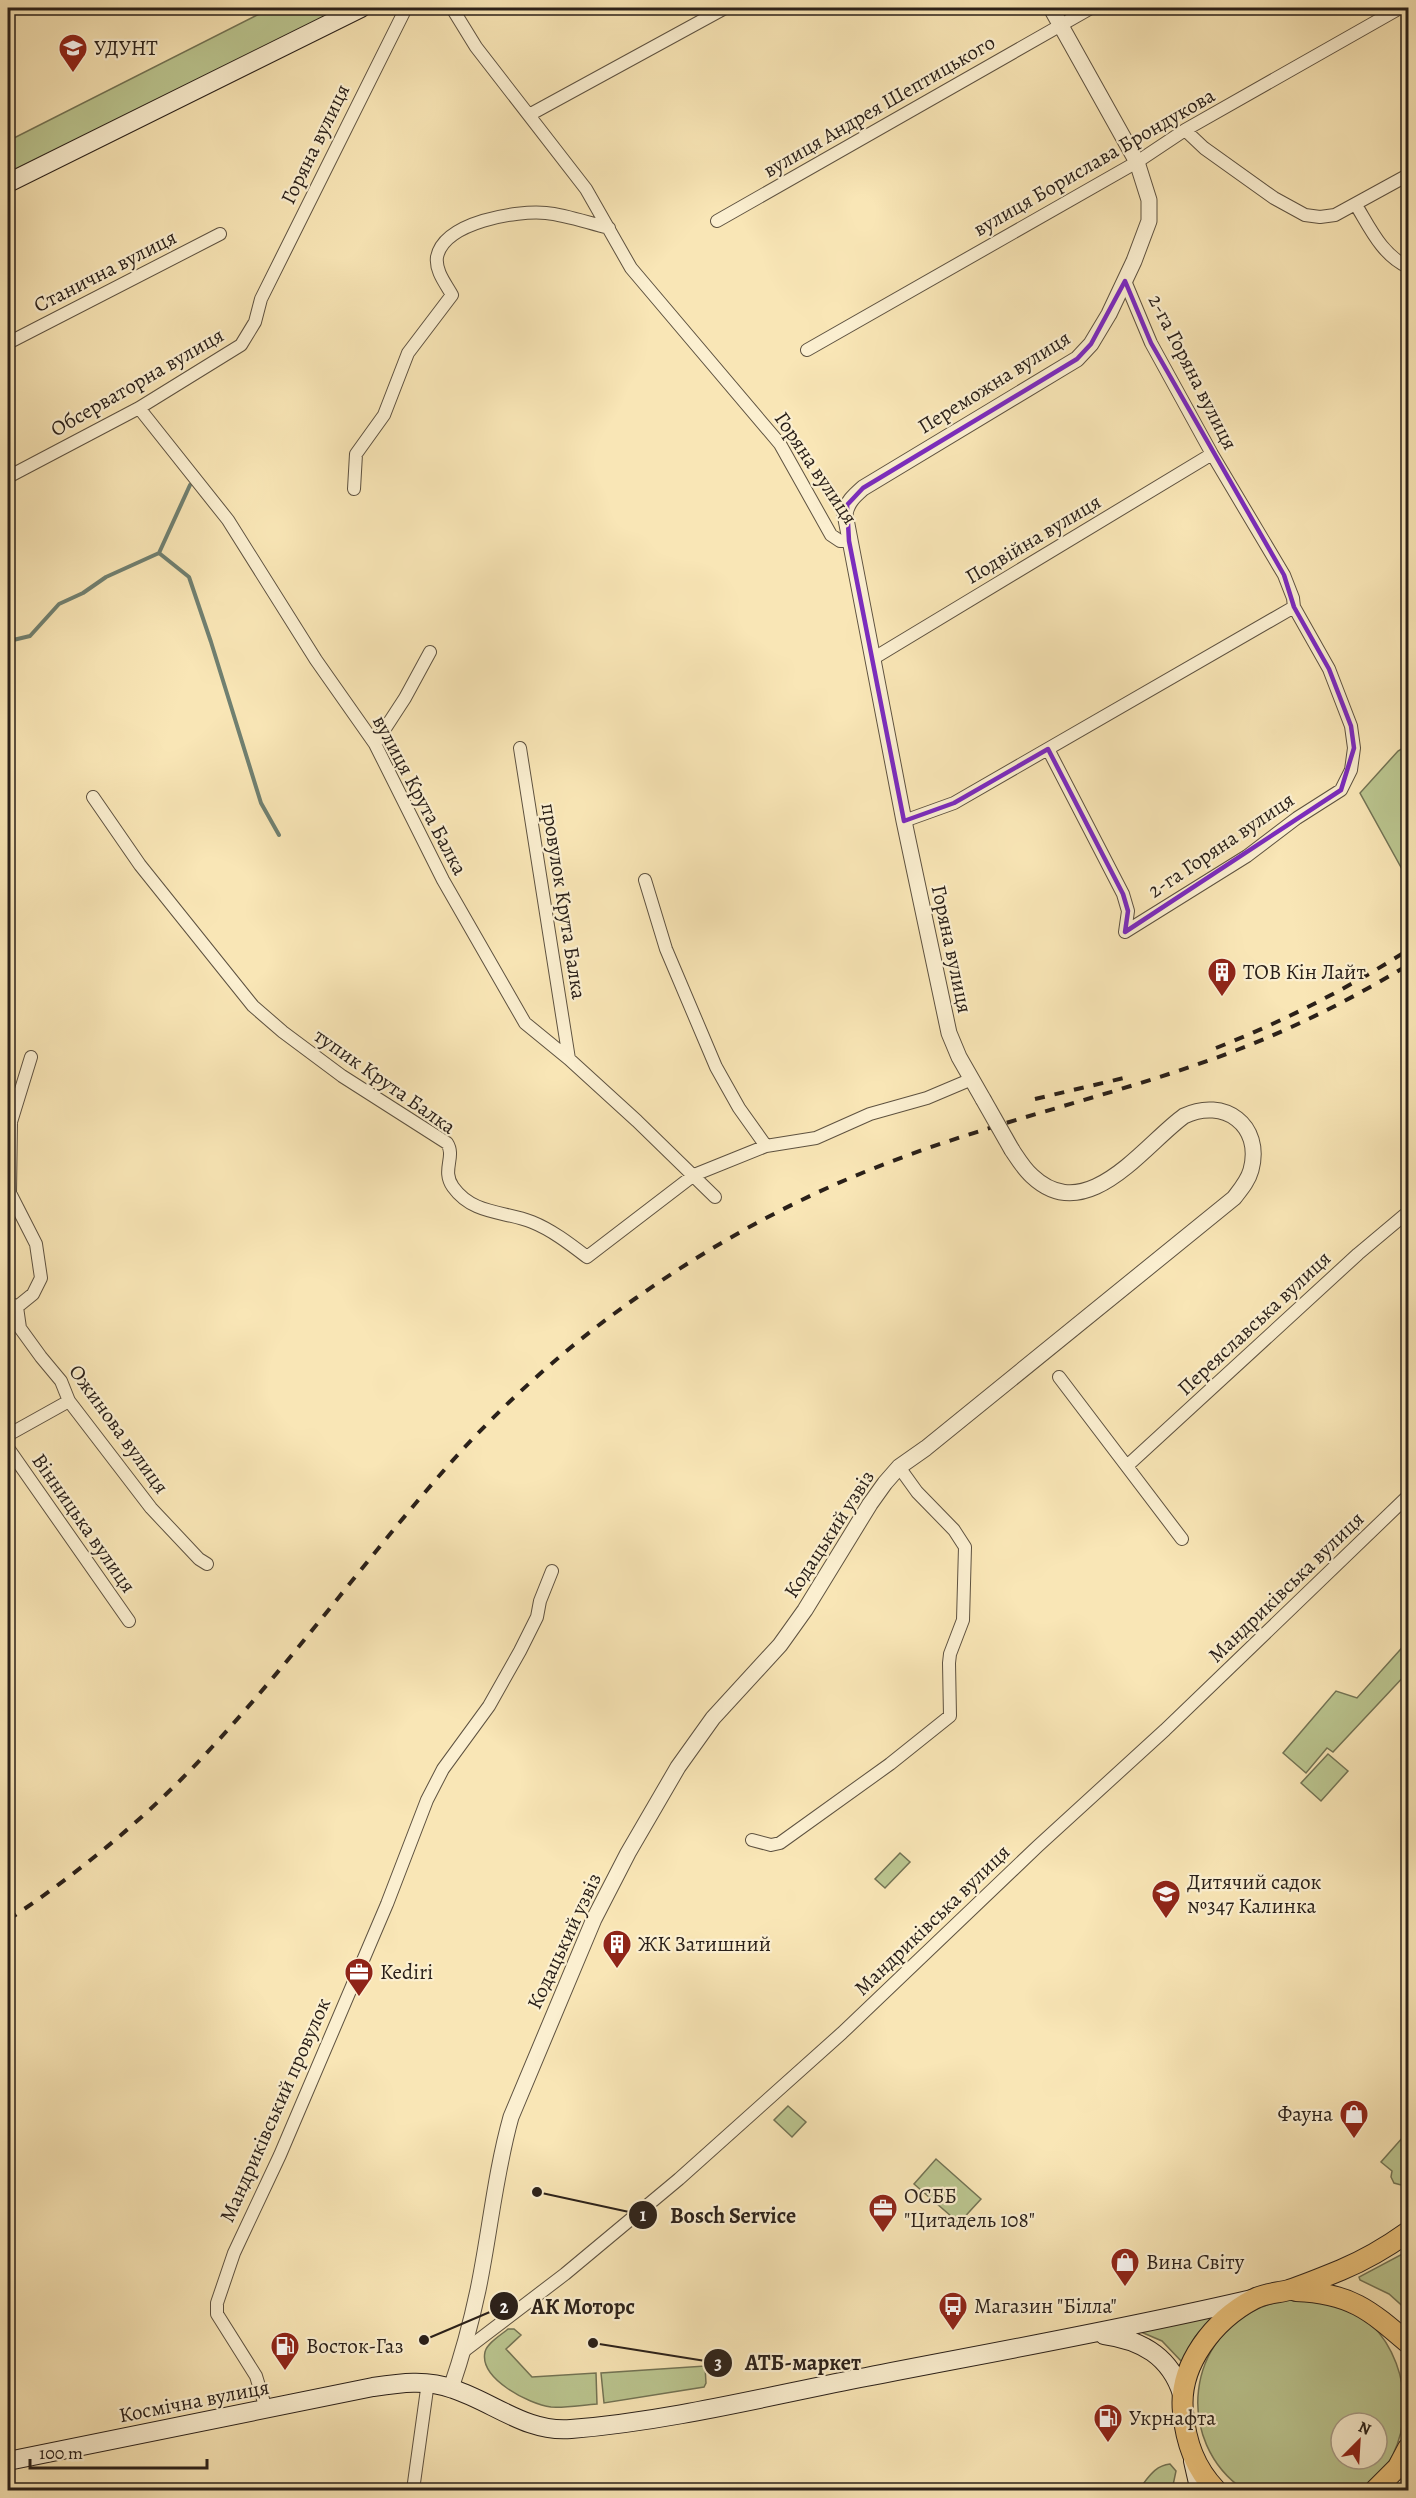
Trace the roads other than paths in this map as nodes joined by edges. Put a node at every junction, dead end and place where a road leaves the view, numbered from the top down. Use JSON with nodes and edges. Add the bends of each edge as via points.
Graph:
{"nodes":[{"id":1,"x":361,"y":8,"type":"edge"},
{"id":2,"x":406,"y":8,"type":"edge"},
{"id":3,"x":452,"y":8,"type":"edge"},
{"id":4,"x":724,"y":8,"type":"edge"},
{"id":5,"x":1051,"y":8,"type":"edge"},
{"id":6,"x":1091,"y":8,"type":"edge"},
{"id":7,"x":1400,"y":8,"type":"edge"},
{"id":8,"x":1061,"y":25,"type":"junction"},
{"id":9,"x":529,"y":115,"type":"junction"},
{"id":10,"x":1185,"y":130,"type":"junction"},
{"id":11,"x":1137,"y":162,"type":"junction"},
{"id":12,"x":1408,"y":175,"type":"edge"},
{"id":13,"x":8,"y":183,"type":"edge"},
{"id":14,"x":1356,"y":205,"type":"junction"},
{"id":15,"x":717,"y":221,"type":"dead end"},
{"id":16,"x":609,"y":228,"type":"junction"},
{"id":17,"x":220,"y":234,"type":"dead end"},
{"id":18,"x":1408,"y":267,"type":"edge"},
{"id":19,"x":1125,"y":281,"type":"junction"},
{"id":20,"x":261,"y":299,"type":"joint"},
{"id":21,"x":8,"y":343,"type":"edge"},
{"id":22,"x":807,"y":350,"type":"dead end"},
{"id":23,"x":139,"y":408,"type":"junction"},
{"id":24,"x":1212,"y":453,"type":"junction"},
{"id":25,"x":8,"y":477,"type":"edge"},
{"id":26,"x":354,"y":489,"type":"dead end"},
{"id":27,"x":849,"y":541,"type":"junction"},
{"id":28,"x":1294,"y":607,"type":"junction"},
{"id":29,"x":430,"y":652,"type":"dead end"},
{"id":30,"x":874,"y":658,"type":"junction"},
{"id":31,"x":375,"y":744,"type":"junction"},
{"id":32,"x":520,"y":748,"type":"dead end"},
{"id":33,"x":1048,"y":749,"type":"junction"},
{"id":34,"x":93,"y":797,"type":"dead end"},
{"id":35,"x":904,"y":821,"type":"junction"},
{"id":36,"x":645,"y":880,"type":"dead end"},
{"id":37,"x":31,"y":1057,"type":"dead end"},
{"id":38,"x":569,"y":1059,"type":"junction"},
{"id":39,"x":972,"y":1079,"type":"junction"},
{"id":40,"x":983,"y":1099,"type":"joint"},
{"id":41,"x":766,"y":1146,"type":"junction"},
{"id":42,"x":694,"y":1175,"type":"junction"},
{"id":43,"x":715,"y":1197,"type":"dead end"},
{"id":44,"x":1408,"y":1212,"type":"edge"},
{"id":45,"x":12,"y":1304,"type":"edge"},
{"id":46,"x":1059,"y":1377,"type":"dead end"},
{"id":47,"x":69,"y":1401,"type":"junction"},
{"id":48,"x":8,"y":1435,"type":"edge"},
{"id":49,"x":8,"y":1448,"type":"edge"},
{"id":50,"x":1127,"y":1466,"type":"junction"},
{"id":51,"x":899,"y":1467,"type":"junction"},
{"id":52,"x":1408,"y":1496,"type":"edge"},
{"id":53,"x":1182,"y":1539,"type":"dead end"},
{"id":54,"x":207,"y":1564,"type":"dead end"},
{"id":55,"x":552,"y":1571,"type":"dead end"},
{"id":56,"x":129,"y":1621,"type":"dead end"},
{"id":57,"x":752,"y":1840,"type":"dead end"},
{"id":58,"x":1408,"y":2232,"type":"edge"},
{"id":59,"x":1288,"y":2290,"type":"junction"},
{"id":60,"x":1256,"y":2298,"type":"junction"},
{"id":61,"x":1387,"y":2325,"type":"junction"},
{"id":62,"x":1090,"y":2333,"type":"junction"},
{"id":63,"x":1408,"y":2343,"type":"edge"},
{"id":64,"x":464,"y":2351,"type":"junction"},
{"id":65,"x":1408,"y":2356,"type":"edge"},
{"id":66,"x":428,"y":2382,"type":"junction"},
{"id":67,"x":452,"y":2388,"type":"junction"},
{"id":68,"x":1182,"y":2394,"type":"junction"},
{"id":69,"x":266,"y":2409,"type":"junction"},
{"id":70,"x":1408,"y":2448,"type":"edge"},
{"id":71,"x":1191,"y":2456,"type":"junction"},
{"id":72,"x":8,"y":2461,"type":"edge"},
{"id":73,"x":413,"y":2490,"type":"edge"},
{"id":74,"x":1198,"y":2490,"type":"edge"},
{"id":75,"x":1216,"y":2490,"type":"edge"},
{"id":76,"x":1375,"y":2490,"type":"edge"}],
"edges":[{"from":1,"to":13,"type":"main road"},
{"from":2,"to":20,"type":"street","name":"Горяна вулиця"},
{"from":3,"to":9,"type":"street","name":"Горяна вулиця","via":[[476,47]]},
{"from":4,"to":9,"type":"street"},
{"from":5,"to":8,"type":"street","name":"Переможна вулиця"},
{"from":6,"to":8,"type":"street","name":"вулиця Андрея Шептицького"},
{"from":7,"to":10,"type":"street","name":"вулиця Борислава Брондукова"},
{"from":8,"to":11,"type":"street","name":"Переможна вулиця"},
{"from":8,"to":15,"type":"street","name":"вулиця Андрея Шептицького"},
{"from":9,"to":16,"type":"street","name":"Горяна вулиця","via":[[586,189]]},
{"from":10,"to":11,"type":"street","name":"вулиця Борислава Брондукова"},
{"from":10,"to":14,"type":"street","via":[[1274,198],[1305,215],[1335,215]]},
{"from":11,"to":19,"type":"street","name":"Переможна вулиця","via":[[1149,200],[1149,221]]},
{"from":11,"to":22,"type":"street","name":"вулиця Борислава Брондукова"},
{"from":12,"to":14,"type":"street"},
{"from":14,"to":18,"type":"street","via":[[1380,246]]},
{"from":16,"to":26,"type":"street","via":[[529,212],[467,226],[443,245],[437,257],[438,269],[453,295],[408,353],[384,415],[356,454]]},
{"from":16,"to":27,"type":"street","name":"Горяна вулиця","via":[[631,268],[780,444],[831,535]]},
{"from":17,"to":21,"type":"street","name":"Станична вулиця"},
{"from":19,"to":24,"type":"street","name":"2-га Горяна вулиця","via":[[1151,343]]},
{"from":19,"to":27,"type":"street","name":"Переможна вулиця","via":[[1091,344],[1077,359],[852,497],[845,514]]},
{"from":20,"to":23,"type":"street","name":"Обсерваторна вулиця","via":[[255,322],[241,345]]},
{"from":23,"to":25,"type":"street","name":"Обсерваторна вулиця"},
{"from":23,"to":31,"type":"street","name":"вулиця Крута Балка","via":[[228,520],[316,660]]},
{"from":24,"to":28,"type":"street","name":"2-га Горяна вулиця","via":[[1284,575]]},
{"from":24,"to":30,"type":"street","name":"Подвійна вулиця"},
{"from":27,"to":30,"type":"street","name":"Горяна вулиця"},
{"from":28,"to":33,"type":"street"},
{"from":28,"to":33,"type":"street","name":"2-га Горяна вулиця","via":[[1329,669],[1351,726],[1351,770],[1341,790],[1247,856],[1125,932],[1128,911],[1123,894]]},
{"from":29,"to":31,"type":"street"},
{"from":30,"to":35,"type":"street","name":"Горяна вулиця"},
{"from":31,"to":38,"type":"street","name":"вулиця Крута Балка","via":[[443,880],[506,993],[525,1023]]},
{"from":32,"to":38,"type":"street","name":"провулок Крута Балка"},
{"from":33,"to":35,"type":"street","via":[[954,803]]},
{"from":34,"to":42,"type":"street","name":"тупик Крута Балка","via":[[140,865],[253,1006],[342,1076],[447,1143],[451,1152],[448,1178],[469,1201],[484,1210],[531,1221],[563,1238],[587,1257]]},
{"from":35,"to":39,"type":"street","name":"Горяна вулиця","via":[[949,1033]]},
{"from":36,"to":41,"type":"street","via":[[666,949],[716,1067]]},
{"from":37,"to":45,"type":"street","name":"Ожинова вулиця","via":[[11,1122],[10,1193],[36,1244],[41,1278],[33,1294]]},
{"from":38,"to":42,"type":"street","name":"вулиця Крута Балка"},
{"from":39,"to":40,"type":"street","name":"Горяна вулиця"},
{"from":39,"to":41,"type":"street","via":[[927,1098],[870,1114],[816,1138]]},
{"from":40,"to":51,"type":"street","name":"Кодацький узвіз","bridge":true,"via":[[1030,1175],[1051,1189],[1076,1193],[1101,1185],[1197,1109],[1225,1111],[1237,1118],[1246,1129],[1253,1157],[1251,1170],[1234,1198]]},
{"from":41,"to":42,"type":"street"},
{"from":42,"to":43,"type":"street"},
{"from":44,"to":50,"type":"street","name":"Переяславська вулиця"},
{"from":45,"to":47,"type":"street","name":"Ожинова вулиця","via":[[20,1328],[62,1381]]},
{"from":46,"to":50,"type":"street"},
{"from":47,"to":48,"type":"street"},
{"from":47,"to":54,"type":"street","name":"Ожинова вулиця","via":[[151,1508]]},
{"from":49,"to":56,"type":"street","name":"Вінницька вулиця"},
{"from":50,"to":53,"type":"street"},
{"from":51,"to":57,"type":"street","via":[[965,1547],[963,1620],[949,1664],[950,1716],[780,1843]]},
{"from":51,"to":64,"type":"street","name":"Кодацький узвіз","via":[[870,1504],[780,1645],[713,1718],[678,1767],[594,1919],[511,2117]]},
{"from":52,"to":64,"type":"street","name":"Мандриківська вулиця","via":[[842,2033],[679,2179]]},
{"from":55,"to":69,"type":"street","name":"Мандриківський провулок","via":[[537,1617],[520,1651],[427,1800],[387,1904],[221,2285],[217,2314],[256,2376]]},
{"from":58,"to":59,"type":"main road","via":[[1343,2269]]},
{"from":59,"to":60,"type":"main road"},
{"from":59,"to":61,"type":"main road","via":[[1341,2296],[1366,2308]]},
{"from":60,"to":62,"type":"main road","name":"Космічна вулиця"},
{"from":60,"to":68,"type":"main road","via":[[1235,2311],[1201,2347]]},
{"from":61,"to":63,"type":"main road"},
{"from":61,"to":65,"type":"main road"},
{"from":62,"to":67,"type":"main road","name":"Космічна вулиця","via":[[693,2410],[569,2430],[540,2427]]},
{"from":62,"to":68,"type":"main road","name":"Космічна вулиця","via":[[1140,2343],[1170,2369]]},
{"from":64,"to":67,"type":"street","name":"Кодацький узвіз"},
{"from":66,"to":67,"type":"main road","name":"Космічна вулиця"},
{"from":66,"to":69,"type":"main road","name":"Космічна вулиця","via":[[373,2387]]},
{"from":66,"to":73,"type":"street"},
{"from":68,"to":71,"type":"main road"},
{"from":69,"to":72,"type":"main road","name":"Космічна вулиця"},
{"from":70,"to":76,"type":"main road","via":[[1398,2467]]},
{"from":71,"to":74,"type":"main road"},
{"from":71,"to":75,"type":"main road"}]}
